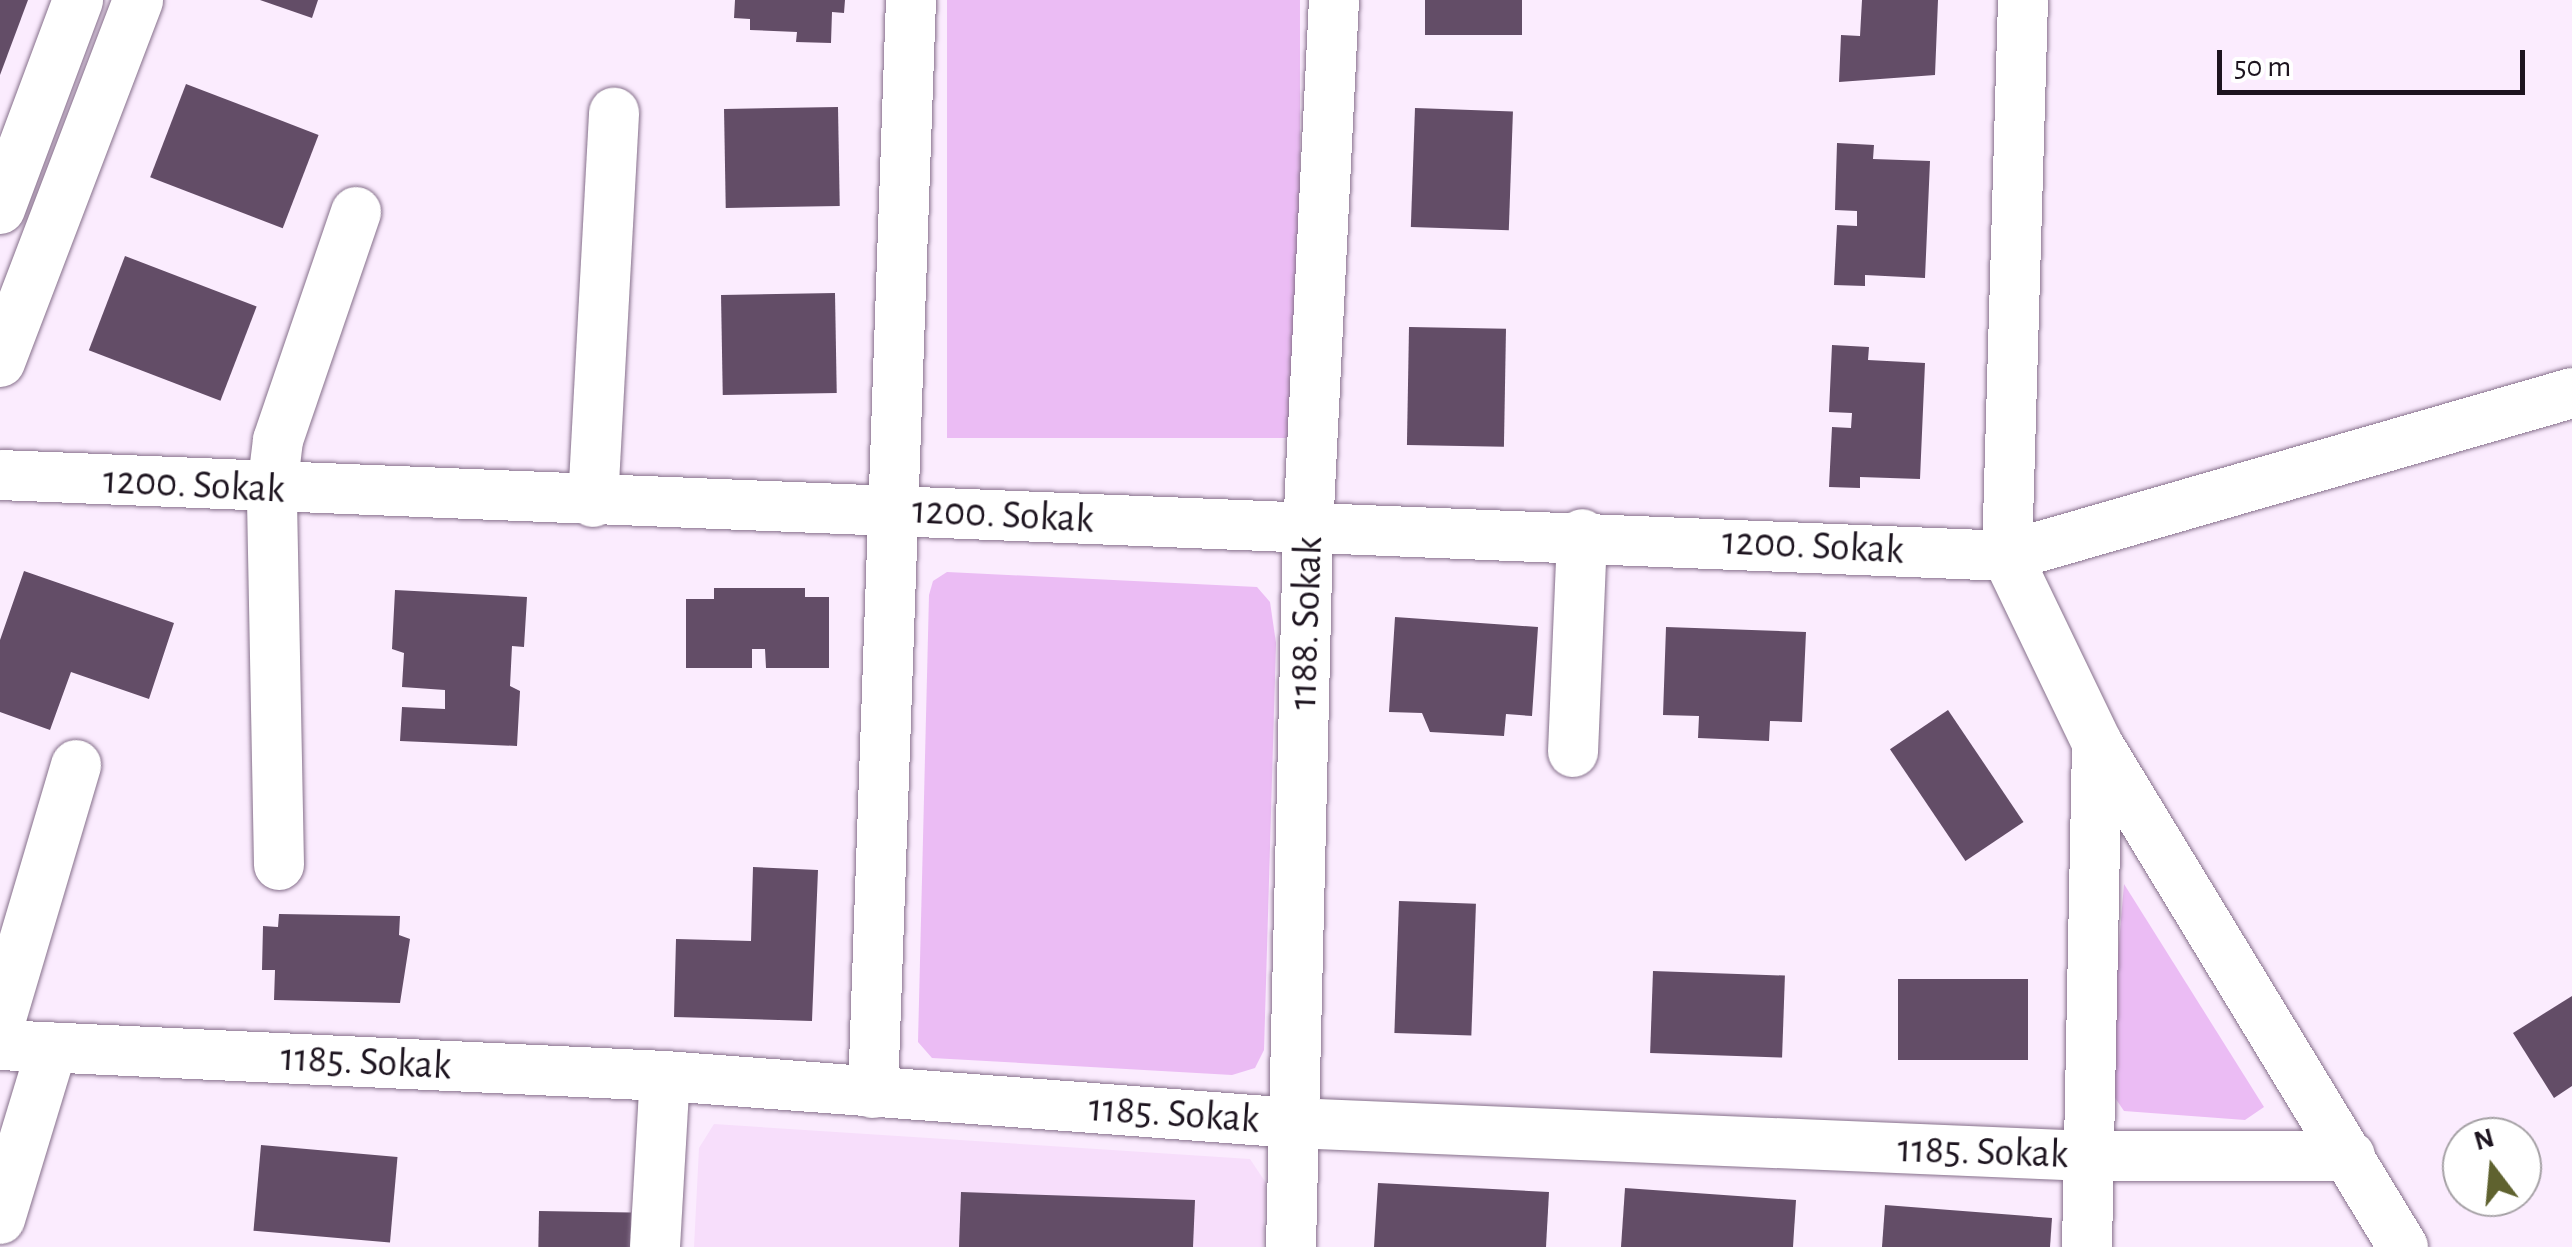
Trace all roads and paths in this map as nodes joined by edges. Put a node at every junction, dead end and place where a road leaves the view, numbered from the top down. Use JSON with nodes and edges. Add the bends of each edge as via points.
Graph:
{"nodes":[{"id":1,"x":78,"y":0,"type":"edge"},
{"id":2,"x":138,"y":0,"type":"edge"},
{"id":3,"x":911,"y":0,"type":"edge"},
{"id":4,"x":1334,"y":0,"type":"edge"},
{"id":5,"x":2024,"y":0,"type":"edge"},
{"id":6,"x":614,"y":113,"type":"dead end"},
{"id":7,"x":0,"y":209,"type":"edge"},
{"id":8,"x":356,"y":212,"type":"dead end"},
{"id":9,"x":0,"y":362,"type":"edge"},
{"id":10,"x":2572,"y":393,"type":"edge"},
{"id":11,"x":0,"y":475,"type":"edge"},
{"id":12,"x":272,"y":489,"type":"junction"},
{"id":13,"x":593,"y":502,"type":"junction"},
{"id":14,"x":897,"y":510,"type":"junction"},
{"id":15,"x":1308,"y":530,"type":"junction"},
{"id":16,"x":1582,"y":534,"type":"junction"},
{"id":17,"x":2007,"y":556,"type":"junction"},
{"id":18,"x":2098,"y":743,"type":"junction"},
{"id":19,"x":1574,"y":752,"type":"dead end"},
{"id":20,"x":76,"y":765,"type":"dead end"},
{"id":21,"x":279,"y":865,"type":"dead end"},
{"id":22,"x":0,"y":1022,"type":"edge"},
{"id":23,"x":0,"y":1044,"type":"edge"},
{"id":24,"x":52,"y":1048,"type":"junction"},
{"id":25,"x":665,"y":1076,"type":"junction"},
{"id":26,"x":873,"y":1093,"type":"junction"},
{"id":27,"x":1293,"y":1123,"type":"junction"},
{"id":28,"x":2088,"y":1156,"type":"junction"},
{"id":29,"x":2350,"y":1156,"type":"junction"},
{"id":30,"x":0,"y":1219,"type":"edge"},
{"id":31,"x":654,"y":1247,"type":"edge"},
{"id":32,"x":1291,"y":1247,"type":"edge"},
{"id":33,"x":2088,"y":1247,"type":"edge"},
{"id":34,"x":2403,"y":1247,"type":"edge"}],
"edges":[{"from":1,"to":7,"type":"street"},
{"from":2,"to":9,"type":"street"},
{"from":3,"to":14,"type":"street"},
{"from":4,"to":15,"type":"street","name":"1188. Sokak"},
{"from":5,"to":17,"type":"street"},
{"from":6,"to":13,"type":"street"},
{"from":8,"to":12,"type":"street","via":[[278,440]]},
{"from":10,"to":17,"type":"street","name":"1200. Sokak"},
{"from":11,"to":12,"type":"street","name":"1200. Sokak"},
{"from":12,"to":13,"type":"street","name":"1200. Sokak"},
{"from":12,"to":21,"type":"street"},
{"from":13,"to":14,"type":"street","name":"1200. Sokak"},
{"from":14,"to":15,"type":"street","name":"1200. Sokak"},
{"from":14,"to":26,"type":"street"},
{"from":15,"to":16,"type":"street","name":"1200. Sokak"},
{"from":15,"to":27,"type":"street","name":"1188. Sokak"},
{"from":16,"to":17,"type":"street","name":"1200. Sokak"},
{"from":16,"to":19,"type":"street"},
{"from":17,"to":18,"type":"street"},
{"from":18,"to":28,"type":"street"},
{"from":18,"to":29,"type":"street"},
{"from":20,"to":22,"type":"street"},
{"from":23,"to":24,"type":"street","name":"1185. Sokak"},
{"from":24,"to":25,"type":"street","name":"1185. Sokak"},
{"from":24,"to":30,"type":"street"},
{"from":25,"to":26,"type":"street","name":"1185. Sokak"},
{"from":25,"to":31,"type":"street"},
{"from":26,"to":27,"type":"street","name":"1185. Sokak"},
{"from":27,"to":28,"type":"street","name":"1185. Sokak"},
{"from":27,"to":32,"type":"street","name":"1188. Sokak"},
{"from":28,"to":29,"type":"street","name":"1185. Sokak"},
{"from":28,"to":33,"type":"street"},
{"from":29,"to":34,"type":"street"}]}
